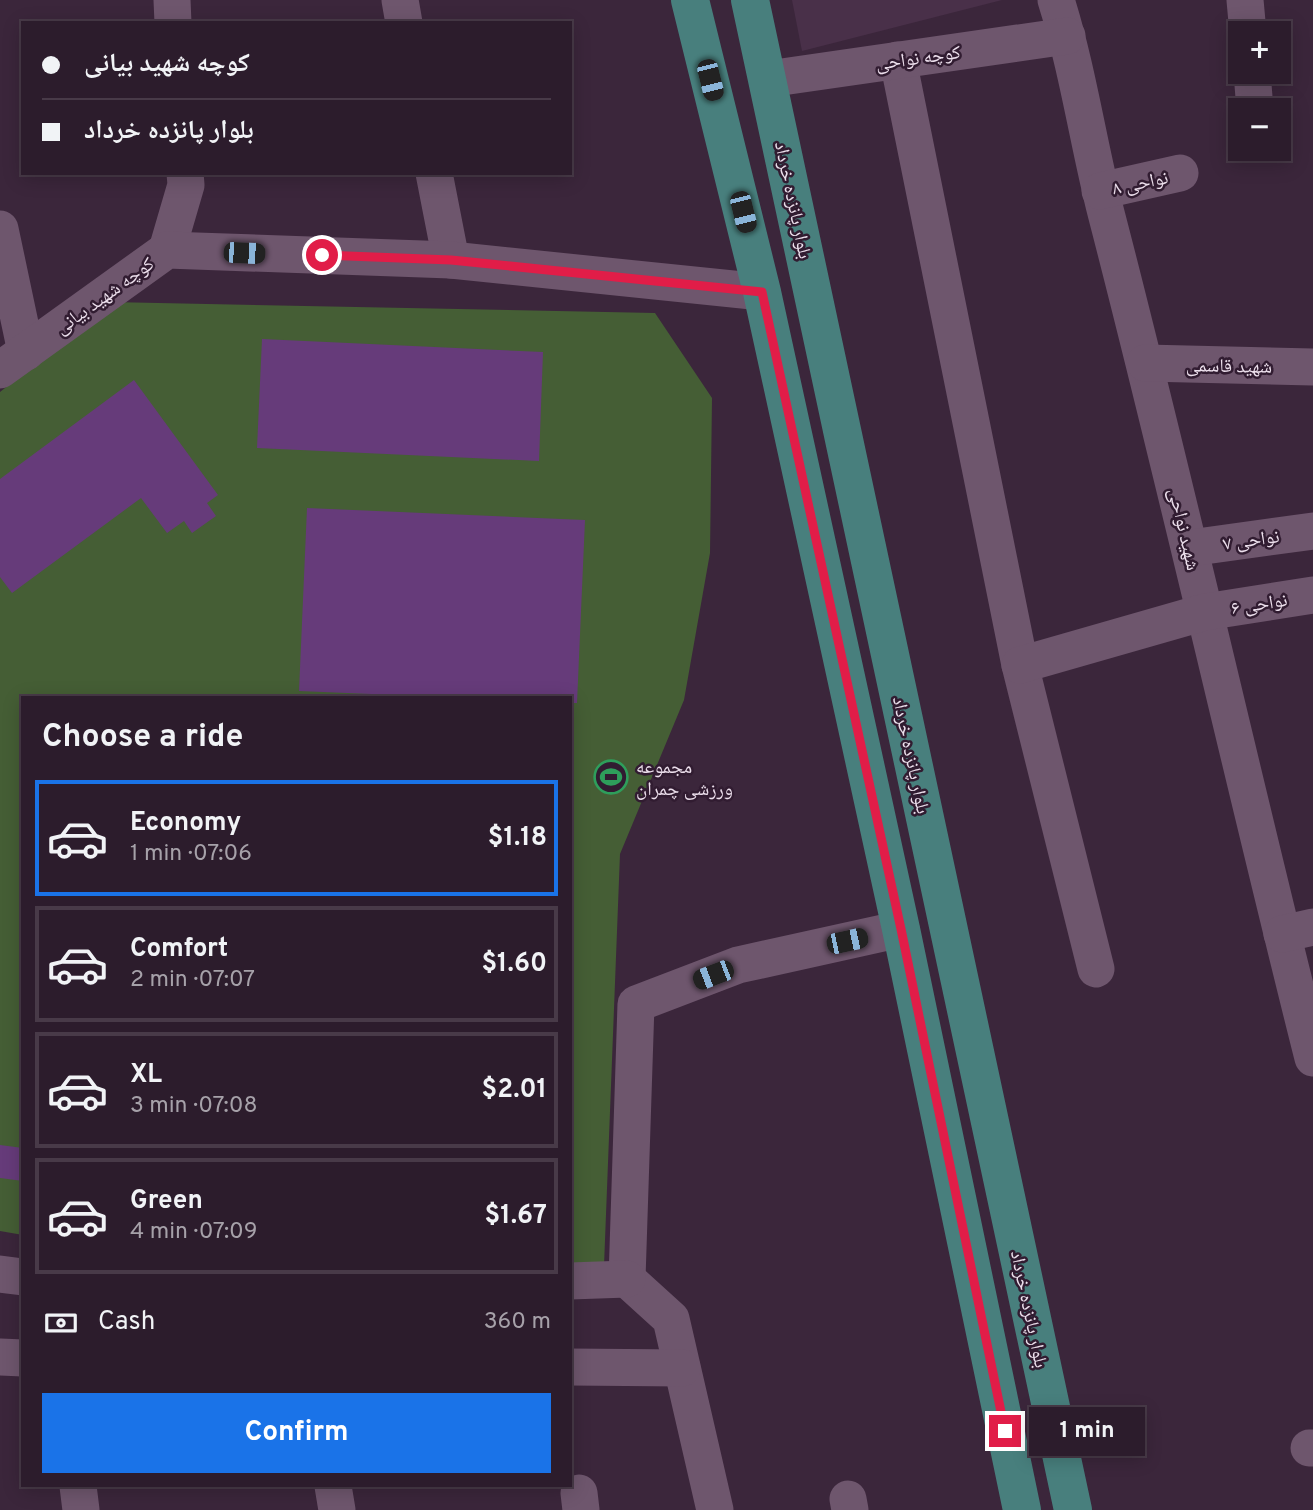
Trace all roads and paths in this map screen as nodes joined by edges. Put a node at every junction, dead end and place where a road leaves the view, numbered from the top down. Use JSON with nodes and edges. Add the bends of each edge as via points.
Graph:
{"nodes":[{"id":1,"x":172,"y":0,"type":"edge"},
{"id":2,"x":400,"y":0,"type":"edge"},
{"id":3,"x":690,"y":0,"type":"edge"},
{"id":4,"x":750,"y":0,"type":"edge"},
{"id":5,"x":1056,"y":0,"type":"edge"},
{"id":6,"x":1245,"y":0,"type":"edge"},
{"id":7,"x":173,"y":21,"type":"edge"},
{"id":8,"x":404,"y":21,"type":"edge"},
{"id":9,"x":1247,"y":21,"type":"edge"},
{"id":10,"x":1067,"y":36,"type":"junction"},
{"id":11,"x":898,"y":60,"type":"junction"},
{"id":12,"x":768,"y":79,"type":"junction"},
{"id":13,"x":1180,"y":173,"type":"dead end"},
{"id":14,"x":185,"y":175,"type":"edge"},
{"id":15,"x":434,"y":175,"type":"edge"},
{"id":16,"x":1100,"y":191,"type":"junction"},
{"id":17,"x":0,"y":229,"type":"edge"},
{"id":18,"x":167,"y":250,"type":"junction"},
{"id":19,"x":451,"y":260,"type":"junction"},
{"id":20,"x":762,"y":292,"type":"junction"},
{"id":21,"x":13,"y":361,"type":"edge"},
{"id":22,"x":1145,"y":363,"type":"junction"},
{"id":23,"x":1313,"y":367,"type":"edge"},
{"id":24,"x":1313,"y":531,"type":"edge"},
{"id":25,"x":1190,"y":548,"type":"junction"},
{"id":26,"x":1313,"y":595,"type":"edge"},
{"id":27,"x":1205,"y":612,"type":"junction"},
{"id":28,"x":1020,"y":665,"type":"junction"},
{"id":29,"x":901,"y":929,"type":"junction"},
{"id":30,"x":1297,"y":930,"type":"edge"},
{"id":31,"x":1096,"y":969,"type":"dead end"},
{"id":32,"x":1313,"y":1058,"type":"edge"},
{"id":33,"x":0,"y":1274,"type":"edge"},
{"id":34,"x":21,"y":1277,"type":"edge"},
{"id":35,"x":627,"y":1279,"type":"junction"},
{"id":36,"x":572,"y":1281,"type":"edge"},
{"id":37,"x":0,"y":1357,"type":"edge"},
{"id":38,"x":21,"y":1358,"type":"edge"},
{"id":39,"x":572,"y":1367,"type":"edge"},
{"id":40,"x":682,"y":1368,"type":"junction"},
{"id":41,"x":78,"y":1487,"type":"edge"},
{"id":42,"x":333,"y":1487,"type":"edge"},
{"id":43,"x":82,"y":1510,"type":"edge"},
{"id":44,"x":337,"y":1510,"type":"edge"},
{"id":45,"x":715,"y":1510,"type":"edge"},
{"id":46,"x":1021,"y":1510,"type":"edge"},
{"id":47,"x":1073,"y":1510,"type":"edge"}],
"edges":[{"from":1,"to":7,"type":"street"},
{"from":2,"to":8,"type":"street"},
{"from":3,"to":20,"type":"main road"},
{"from":4,"to":12,"type":"main road","name":"بلوار پانزده خرداد"},
{"from":5,"to":10,"type":"street","name":"شهید نواحی"},
{"from":6,"to":9,"type":"street"},
{"from":10,"to":11,"type":"street","name":"کوچه نواحی"},
{"from":10,"to":16,"type":"street","name":"شهید نواحی"},
{"from":11,"to":12,"type":"street","name":"کوچه نواحی"},
{"from":11,"to":28,"type":"street"},
{"from":12,"to":47,"type":"main road","name":"بلوار پانزده خرداد"},
{"from":13,"to":16,"type":"street","name":"نواحی ۸"},
{"from":14,"to":18,"type":"street"},
{"from":15,"to":19,"type":"street"},
{"from":16,"to":22,"type":"street","name":"شهید نواحی"},
{"from":17,"to":21,"type":"street"},
{"from":18,"to":19,"type":"street","name":"کوچه شهید بیانی"},
{"from":18,"to":21,"type":"street","name":"کوچه شهید بیانی"},
{"from":19,"to":20,"type":"street","name":"کوچه شهید بیانی"},
{"from":20,"to":29,"type":"main road"},
{"from":22,"to":23,"type":"street","name":"شهید قاسمی"},
{"from":22,"to":25,"type":"street","name":"شهید نواحی"},
{"from":24,"to":25,"type":"street","name":"نواحی ۷"},
{"from":25,"to":27,"type":"street","name":"شهید نواحی"},
{"from":26,"to":27,"type":"street","name":"نواحی ۶"},
{"from":27,"to":28,"type":"street","name":"نواحی ۶"},
{"from":27,"to":30,"type":"street","name":"شهید نواحی"},
{"from":28,"to":31,"type":"street"},
{"from":29,"to":35,"type":"street","via":[[738,965],[636,1003]]},
{"from":29,"to":46,"type":"main road"},
{"from":30,"to":32,"type":"street","name":"شهید نواحی"},
{"from":33,"to":34,"type":"street"},
{"from":35,"to":36,"type":"street"},
{"from":35,"to":40,"type":"street","via":[[671,1320]]},
{"from":37,"to":38,"type":"street"},
{"from":39,"to":40,"type":"street"},
{"from":40,"to":45,"type":"street"},
{"from":41,"to":43,"type":"street"},
{"from":42,"to":44,"type":"street"}]}
